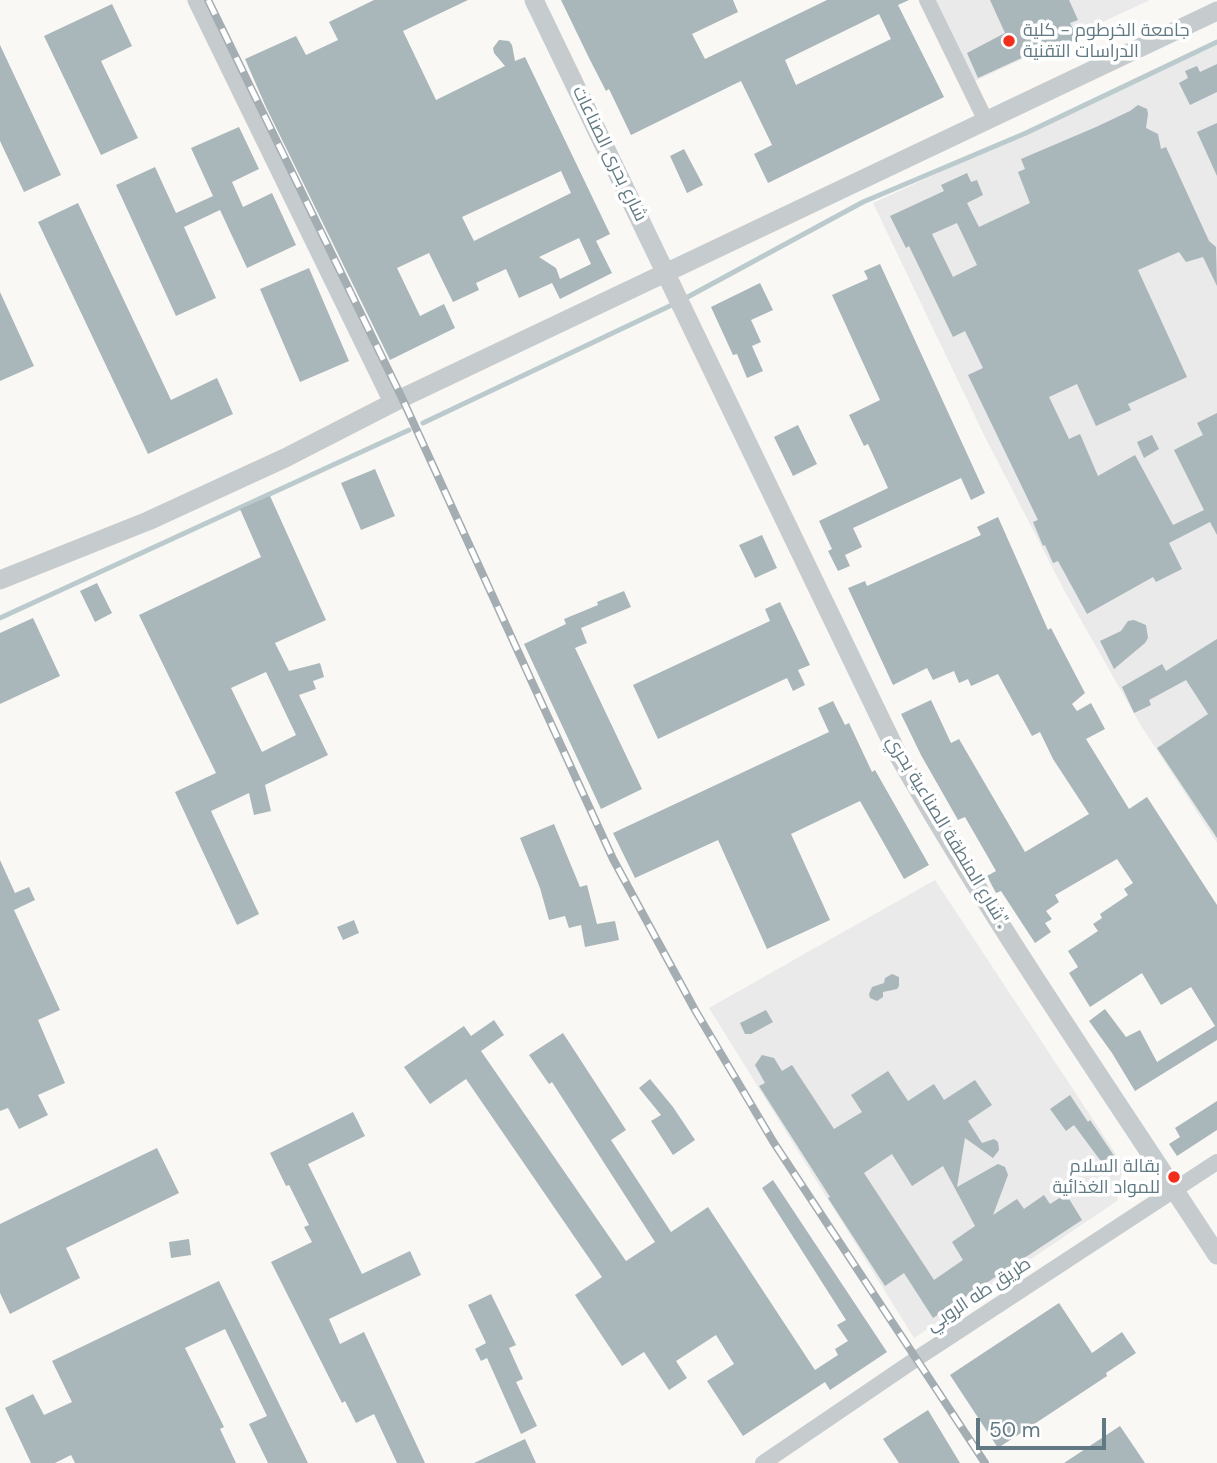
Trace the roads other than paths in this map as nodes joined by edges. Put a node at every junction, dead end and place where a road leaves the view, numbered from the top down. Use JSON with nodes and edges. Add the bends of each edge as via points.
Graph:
{"nodes":[{"id":1,"x":197,"y":0,"type":"edge"},
{"id":2,"x":534,"y":0,"type":"edge"},
{"id":3,"x":927,"y":0,"type":"edge"},
{"id":4,"x":1217,"y":11,"type":"edge"},
{"id":5,"x":985,"y":119,"type":"junction"},
{"id":6,"x":666,"y":271,"type":"junction"},
{"id":7,"x":680,"y":301,"type":"joint"},
{"id":8,"x":393,"y":402,"type":"junction"},
{"id":9,"x":0,"y":580,"type":"edge"},
{"id":10,"x":1217,"y":1162,"type":"edge"},
{"id":11,"x":1174,"y":1190,"type":"junction"},
{"id":12,"x":1217,"y":1255,"type":"edge"},
{"id":13,"x":763,"y":1463,"type":"edge"}],
"edges":[{"from":1,"to":8,"type":"street"},
{"from":2,"to":6,"type":"street","name":"شارع بحرى الصناعات"},
{"from":3,"to":5,"type":"street"},
{"from":4,"to":5,"type":"street"},
{"from":5,"to":6,"type":"street"},
{"from":6,"to":7,"type":"street","name":"شارع بحرى الصناعات"},
{"from":6,"to":8,"type":"street"},
{"from":7,"to":11,"type":"street","name":"شارع المنطقة الصناعية بحري\".","via":[[903,764]]},
{"from":8,"to":9,"type":"street","via":[[160,515]]},
{"from":10,"to":11,"type":"street","name":"طريق طه الروبي"},
{"from":11,"to":12,"type":"street","name":"شارع المنطقة الصناعية بحري\"."},
{"from":11,"to":13,"type":"street","name":"طريق طه الروبي"}]}
